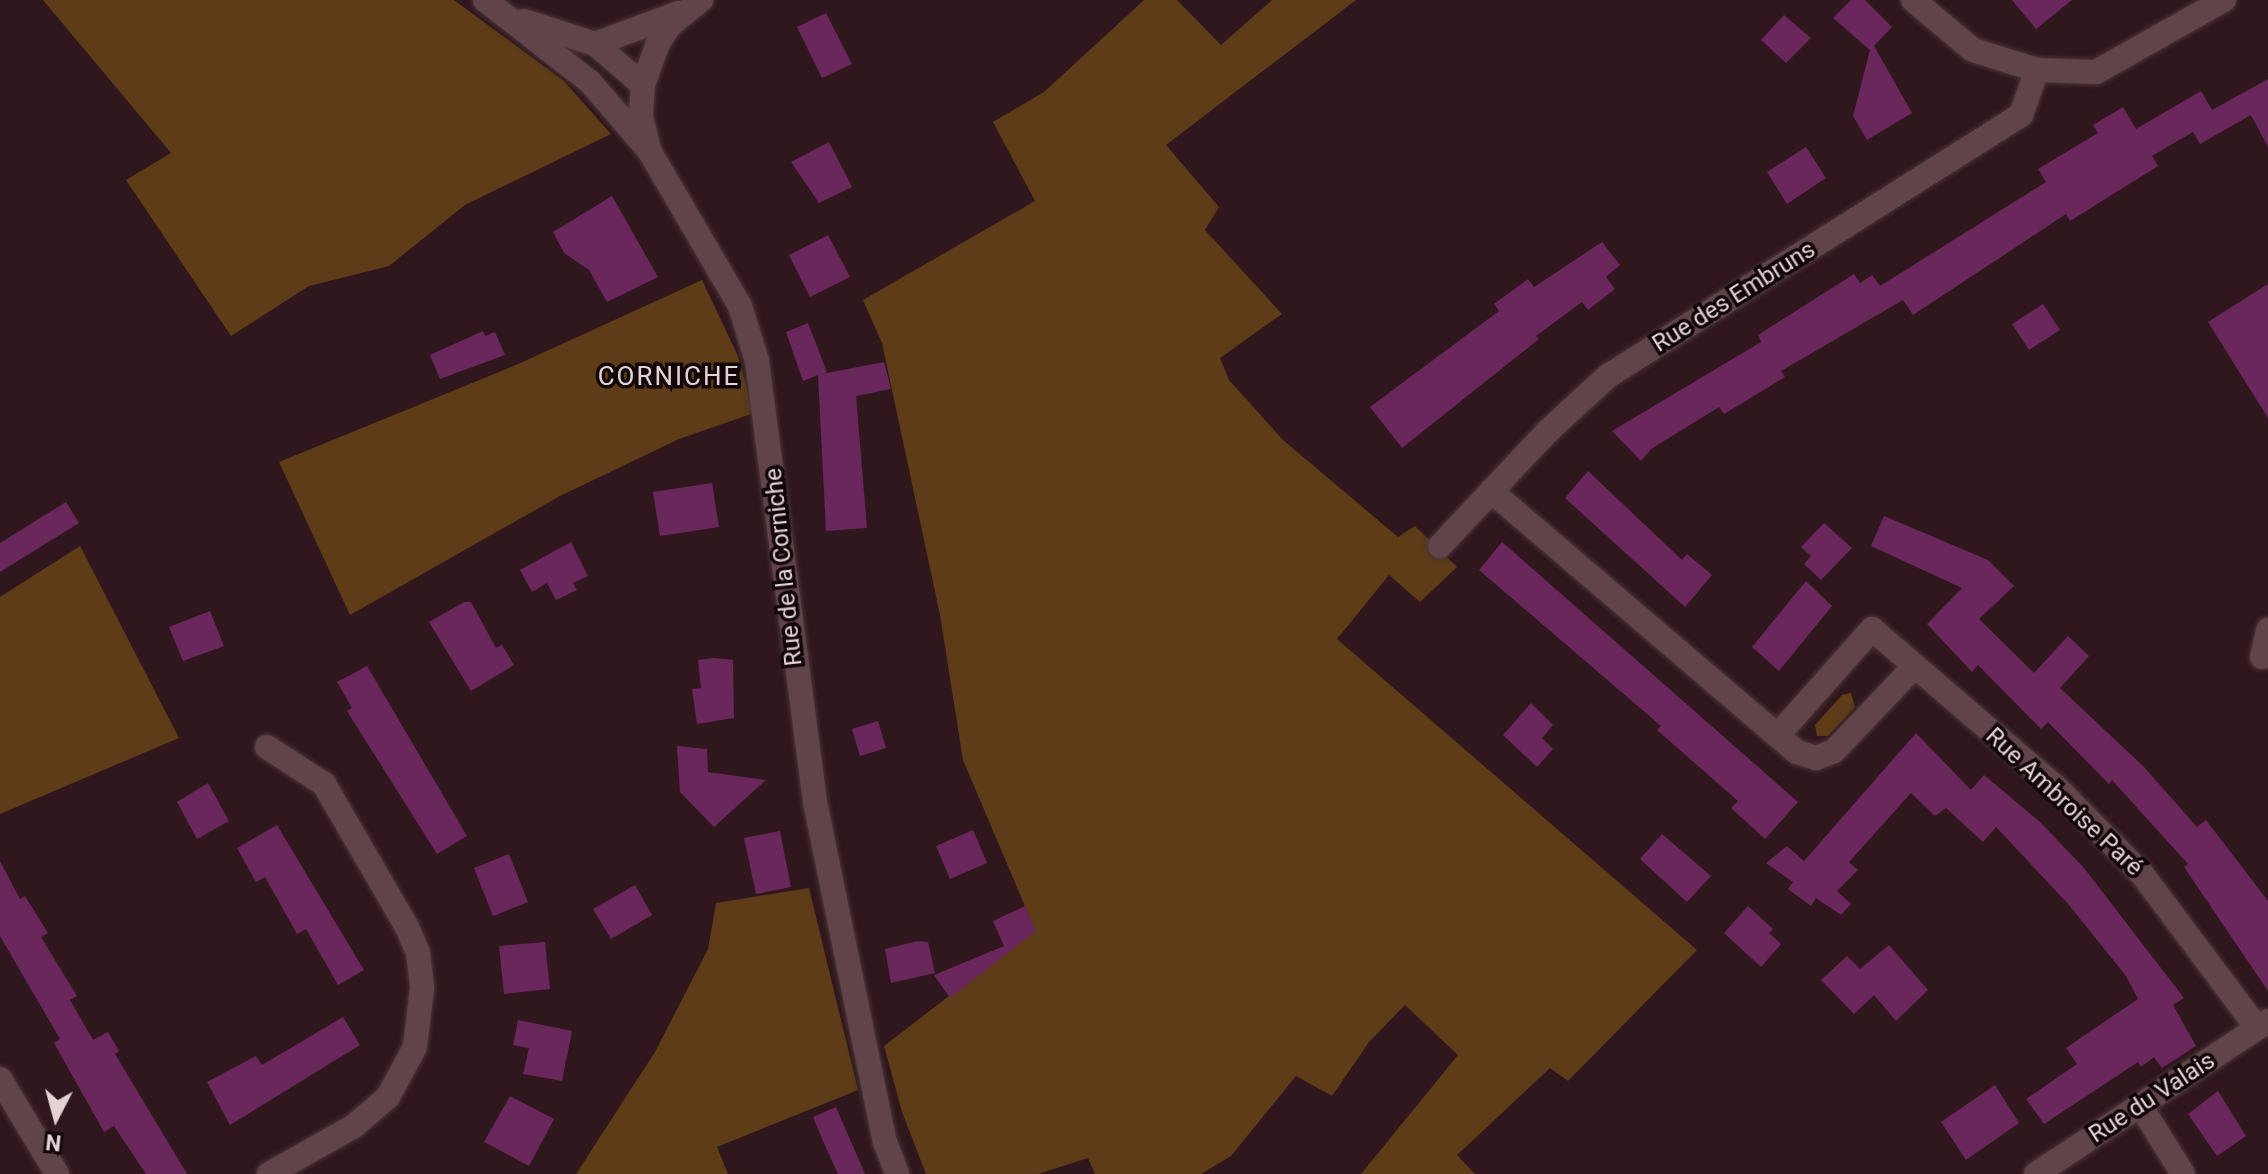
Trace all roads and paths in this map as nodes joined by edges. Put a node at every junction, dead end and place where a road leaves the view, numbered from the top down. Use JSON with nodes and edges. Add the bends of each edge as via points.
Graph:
{"nodes":[{"id":1,"x":1913,"y":0,"type":"edge"},
{"id":2,"x":2224,"y":0,"type":"edge"},
{"id":3,"x":491,"y":4,"type":"edge"},
{"id":4,"x":693,"y":5,"type":"edge"},
{"id":5,"x":595,"y":44,"type":"junction"},
{"id":6,"x":2037,"y":70,"type":"junction"},
{"id":7,"x":590,"y":82,"type":"junction"},
{"id":8,"x":643,"y":85,"type":"junction"},
{"id":9,"x":650,"y":152,"type":"junction"},
{"id":10,"x":1491,"y":491,"type":"junction"},
{"id":11,"x":1440,"y":546,"type":"dead end"},
{"id":12,"x":2268,"y":630,"type":"edge"},
{"id":13,"x":2262,"y":657,"type":"dead end"},
{"id":14,"x":1915,"y":666,"type":"junction"},
{"id":15,"x":1778,"y":735,"type":"junction"},
{"id":16,"x":267,"y":747,"type":"dead end"},
{"id":17,"x":2262,"y":1024,"type":"edge"},
{"id":18,"x":0,"y":1079,"type":"edge"},
{"id":19,"x":2140,"y":1105,"type":"junction"},
{"id":20,"x":57,"y":1174,"type":"edge"},
{"id":21,"x":269,"y":1174,"type":"edge"},
{"id":22,"x":897,"y":1174,"type":"edge"},
{"id":23,"x":2036,"y":1174,"type":"edge"},
{"id":24,"x":2183,"y":1174,"type":"edge"}],
"edges":[{"from":1,"to":6,"type":"street","via":[[1973,50]]},
{"from":2,"to":6,"type":"street","via":[[2096,72]]},
{"from":3,"to":5,"type":"street","via":[[548,32]]},
{"from":3,"to":7,"type":"street"},
{"from":4,"to":5,"type":"street"},
{"from":4,"to":8,"type":"street","name":"Rue de la Corniche","via":[[658,43]]},
{"from":5,"to":8,"type":"street"},
{"from":6,"to":10,"type":"street","name":"Rue des Embruns","via":[[2021,115],[1608,376]]},
{"from":7,"to":8,"type":"street"},
{"from":7,"to":9,"type":"street"},
{"from":8,"to":9,"type":"street","name":"Rue de la Corniche","via":[[641,117]]},
{"from":9,"to":22,"type":"street","name":"Rue de la Corniche","via":[[740,306],[757,361],[816,807],[885,1142]]},
{"from":10,"to":11,"type":"street","name":"Rue des Embruns"},
{"from":10,"to":15,"type":"street"},
{"from":12,"to":13,"type":"street"},
{"from":14,"to":15,"type":"street","via":[[1834,751],[1816,758],[1797,752]]},
{"from":14,"to":15,"type":"street","name":"Rue Ambroise Paré","via":[[1872,629]]},
{"from":14,"to":17,"type":"street","name":"Rue Ambroise Paré","via":[[2056,787],[2142,874]]},
{"from":16,"to":21,"type":"street","via":[[324,784],[407,927],[418,953],[422,988],[415,1047],[388,1097],[354,1126]]},
{"from":17,"to":19,"type":"street","name":"Rue du Valais"},
{"from":18,"to":20,"type":"street"},
{"from":19,"to":23,"type":"street","name":"Rue du Valais"},
{"from":19,"to":24,"type":"street"}]}
